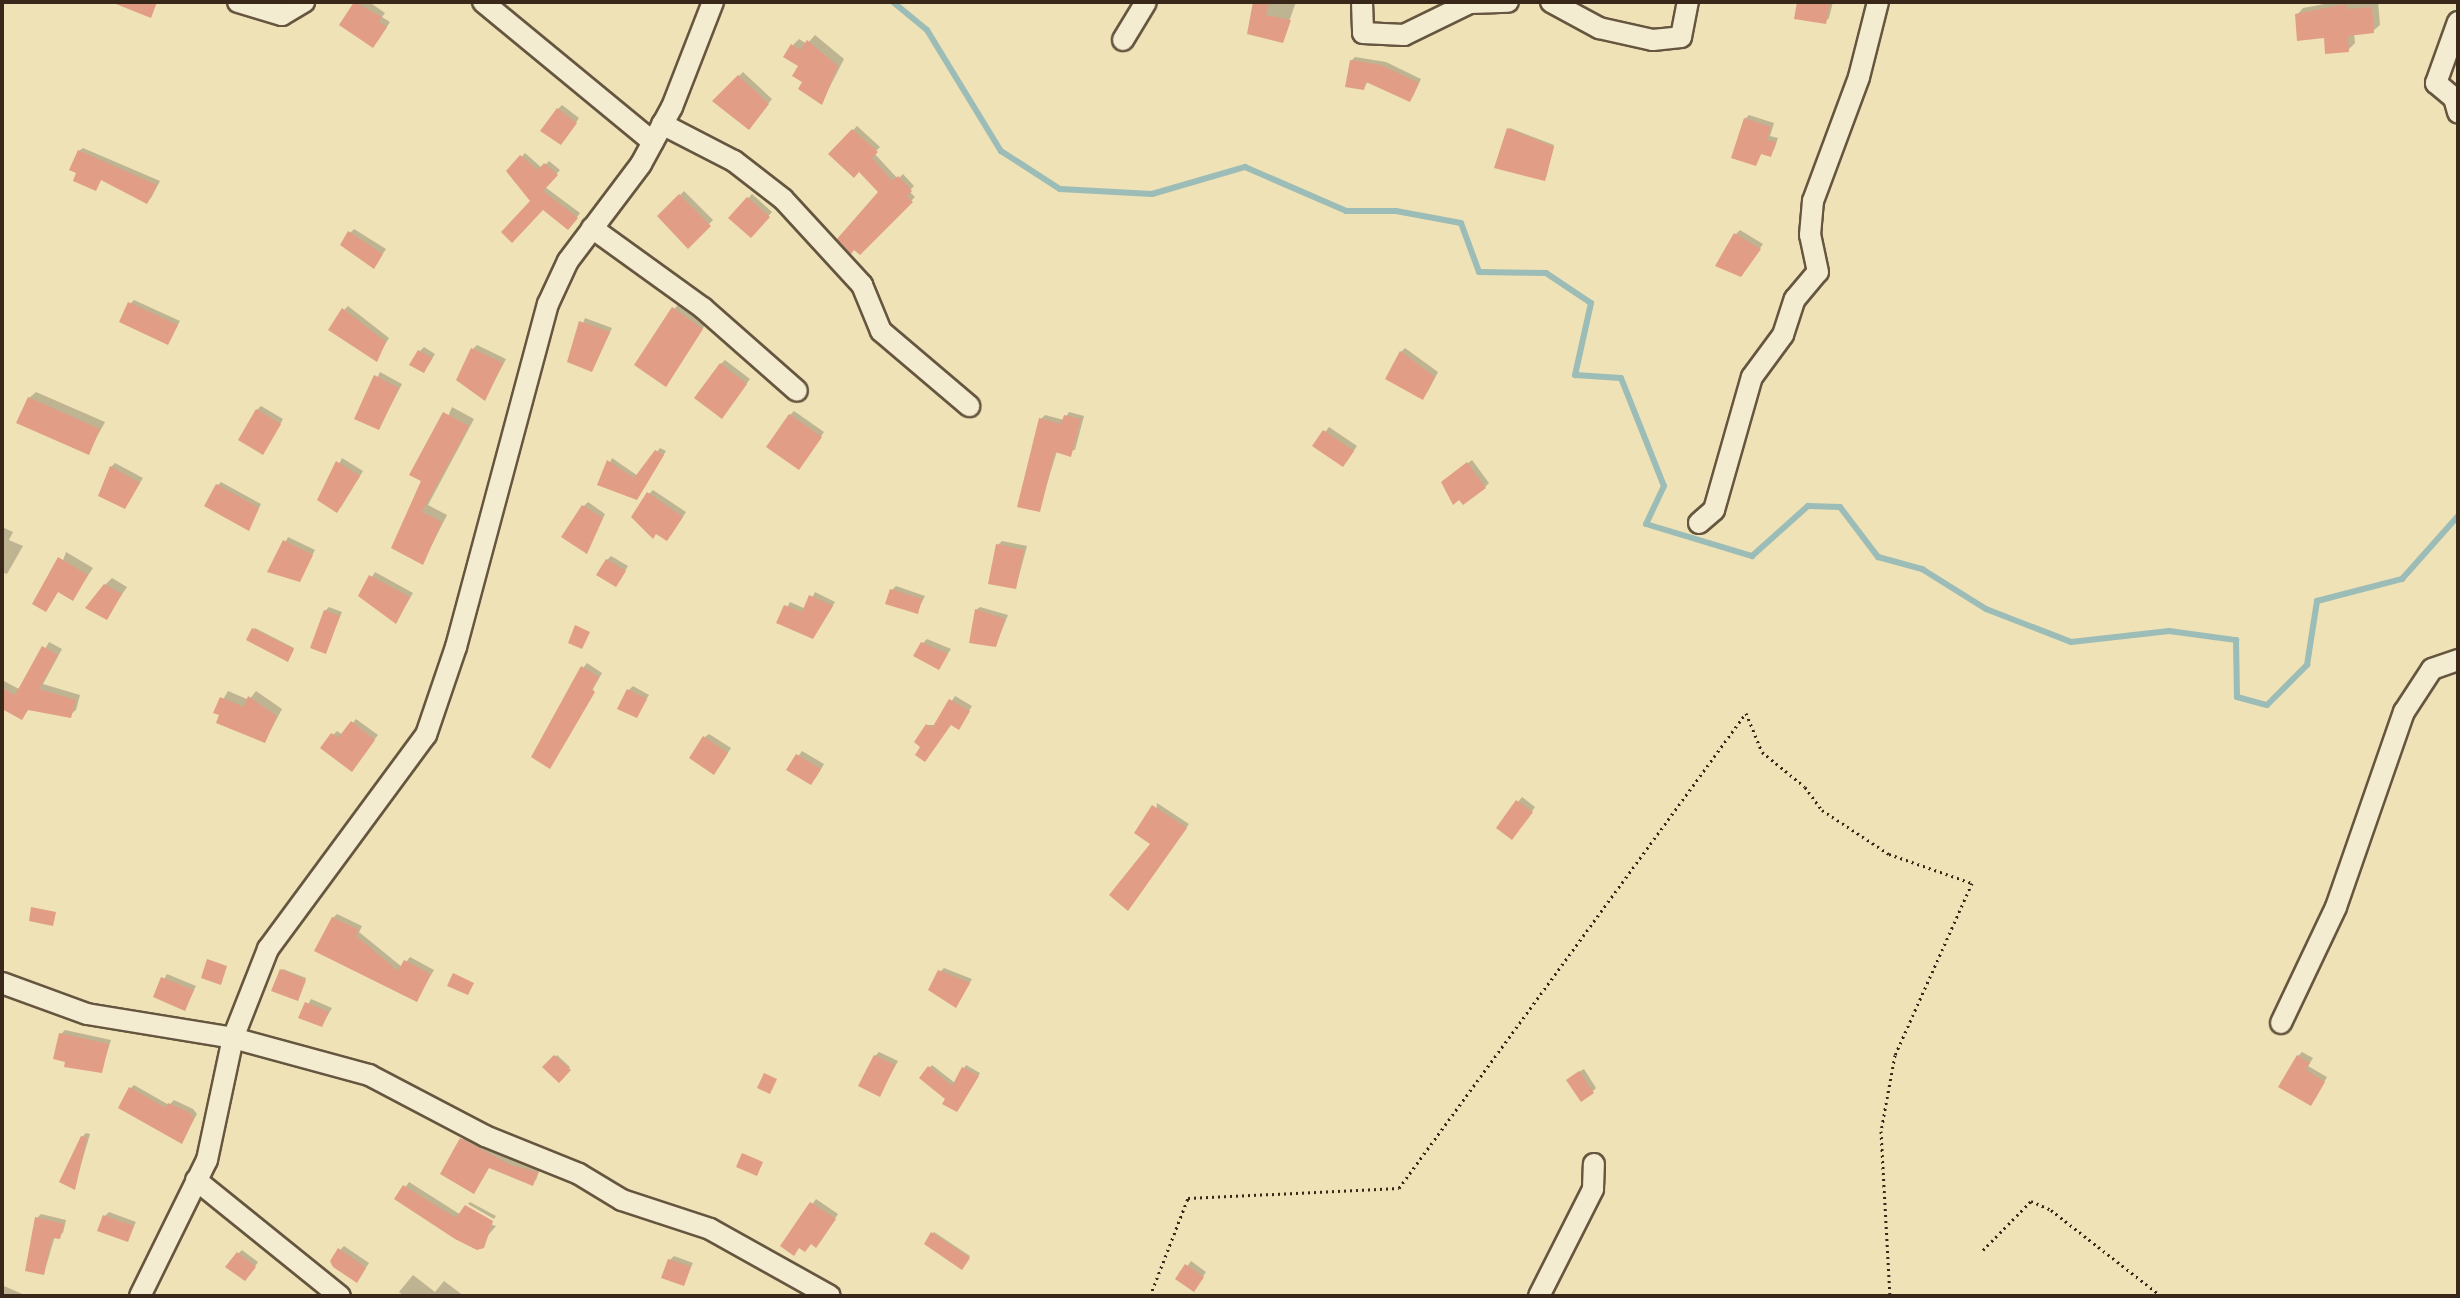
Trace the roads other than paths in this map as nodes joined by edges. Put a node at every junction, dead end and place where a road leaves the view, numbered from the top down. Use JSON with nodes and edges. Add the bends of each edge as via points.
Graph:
{"nodes":[{"id":1,"x":238,"y":2,"type":"edge"},
{"id":2,"x":304,"y":2,"type":"edge"},
{"id":3,"x":483,"y":2,"type":"edge"},
{"id":4,"x":713,"y":2,"type":"edge"},
{"id":5,"x":1146,"y":2,"type":"edge"},
{"id":6,"x":1362,"y":2,"type":"edge"},
{"id":7,"x":1508,"y":2,"type":"edge"},
{"id":8,"x":1551,"y":2,"type":"edge"},
{"id":9,"x":1688,"y":2,"type":"edge"},
{"id":10,"x":1878,"y":2,"type":"edge"},
{"id":11,"x":2458,"y":22,"type":"edge"},
{"id":12,"x":1123,"y":40,"type":"dead end"},
{"id":13,"x":2458,"y":112,"type":"edge"},
{"id":14,"x":658,"y":133,"type":"junction"},
{"id":15,"x":592,"y":228,"type":"junction"},
{"id":16,"x":797,"y":391,"type":"dead end"},
{"id":17,"x":969,"y":406,"type":"dead end"},
{"id":18,"x":1699,"y":523,"type":"dead end"},
{"id":19,"x":2458,"y":660,"type":"edge"},
{"id":20,"x":2,"y":983,"type":"edge"},
{"id":21,"x":2281,"y":1023,"type":"dead end"},
{"id":22,"x":233,"y":1038,"type":"junction"},
{"id":23,"x":1594,"y":1164,"type":"dead end"},
{"id":24,"x":196,"y":1180,"type":"junction"},
{"id":25,"x":140,"y":1296,"type":"edge"},
{"id":26,"x":340,"y":1296,"type":"edge"},
{"id":27,"x":830,"y":1296,"type":"edge"},
{"id":28,"x":1539,"y":1296,"type":"edge"}],
"edges":[{"from":1,"to":2,"type":"street","via":[[282,15]]},
{"from":3,"to":14,"type":"street"},
{"from":4,"to":14,"type":"street"},
{"from":5,"to":12,"type":"street"},
{"from":6,"to":7,"type":"street","via":[[1363,33],[1404,35],[1470,3]]},
{"from":8,"to":9,"type":"street","via":[[1599,28],[1653,40],[1681,37]]},
{"from":10,"to":18,"type":"street","via":[[1859,77],[1813,201],[1810,235],[1818,272],[1795,299],[1783,335],[1752,377],[1714,510]]},
{"from":11,"to":13,"type":"street","via":[[2436,83],[2454,98]]},
{"from":14,"to":15,"type":"street"},
{"from":14,"to":17,"type":"street","via":[[734,161],[783,199],[862,285],[881,331]]},
{"from":15,"to":16,"type":"street","via":[[703,308]]},
{"from":15,"to":22,"type":"street","via":[[568,261],[533,345],[456,647],[426,735],[268,949]]},
{"from":19,"to":21,"type":"street","via":[[2432,669],[2404,712],[2336,907]]},
{"from":20,"to":22,"type":"street","via":[[87,1014]]},
{"from":22,"to":24,"type":"street","via":[[216,1133]]},
{"from":22,"to":27,"type":"street","via":[[369,1075],[485,1136],[579,1174],[622,1200],[710,1229]]},
{"from":23,"to":28,"type":"street","via":[[1593,1189]]},
{"from":24,"to":25,"type":"street"},
{"from":24,"to":26,"type":"street"}]}
